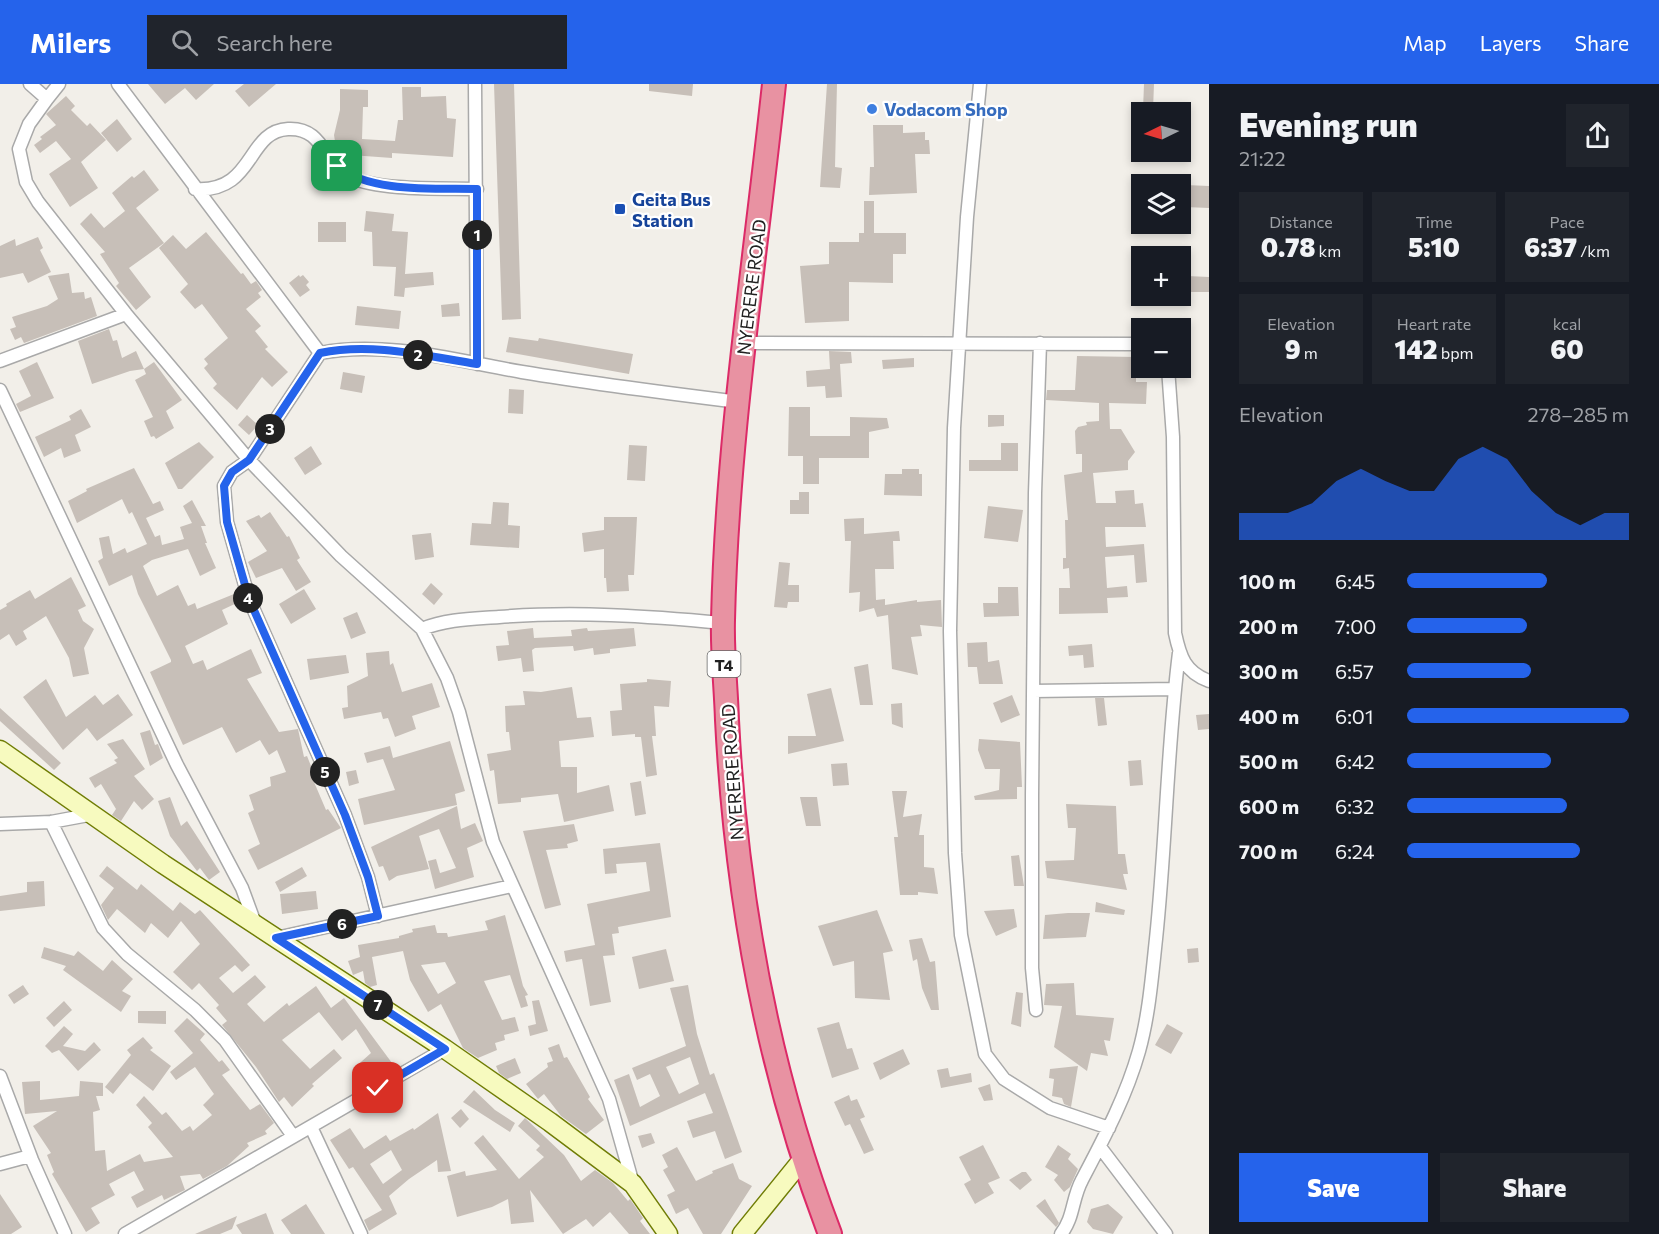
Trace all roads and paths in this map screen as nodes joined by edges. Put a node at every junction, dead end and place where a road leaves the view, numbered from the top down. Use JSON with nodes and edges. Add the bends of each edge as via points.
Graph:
{"nodes":[{"id":1,"x":30,"y":84,"type":"edge"},
{"id":2,"x":59,"y":84,"type":"edge"},
{"id":3,"x":118,"y":84,"type":"edge"},
{"id":4,"x":475,"y":84,"type":"edge"},
{"id":5,"x":774,"y":84,"type":"edge"},
{"id":6,"x":980,"y":84,"type":"edge"},
{"id":7,"x":47,"y":99,"type":"junction"},
{"id":8,"x":195,"y":189,"type":"junction"},
{"id":9,"x":477,"y":189,"type":"junction"},
{"id":10,"x":126,"y":314,"type":"junction"},
{"id":11,"x":1040,"y":343,"type":"junction"},
{"id":12,"x":745,"y":344,"type":"junction"},
{"id":13,"x":1131,"y":344,"type":"edge"},
{"id":14,"x":958,"y":345,"type":"junction"},
{"id":15,"x":320,"y":353,"type":"junction"},
{"id":16,"x":0,"y":361,"type":"edge"},
{"id":17,"x":477,"y":364,"type":"junction"},
{"id":18,"x":1169,"y":378,"type":"edge"},
{"id":19,"x":0,"y":390,"type":"edge"},
{"id":20,"x":739,"y":402,"type":"junction"},
{"id":21,"x":249,"y":460,"type":"junction"},
{"id":22,"x":723,"y":623,"type":"junction"},
{"id":23,"x":422,"y":629,"type":"junction"},
{"id":24,"x":1179,"y":653,"type":"junction"},
{"id":25,"x":1209,"y":681,"type":"edge"},
{"id":26,"x":1175,"y":688,"type":"junction"},
{"id":27,"x":1033,"y":691,"type":"junction"},
{"id":28,"x":0,"y":750,"type":"edge"},
{"id":29,"x":94,"y":814,"type":"junction"},
{"id":30,"x":51,"y":822,"type":"junction"},
{"id":31,"x":0,"y":824,"type":"edge"},
{"id":32,"x":512,"y":886,"type":"junction"},
{"id":33,"x":378,"y":916,"type":"junction"},
{"id":34,"x":256,"y":926,"type":"junction"},
{"id":35,"x":276,"y":938,"type":"junction"},
{"id":36,"x":1036,"y":1010,"type":"dead end"},
{"id":37,"x":445,"y":1049,"type":"junction"},
{"id":38,"x":0,"y":1077,"type":"edge"},
{"id":39,"x":311,"y":1127,"type":"junction"},
{"id":40,"x":1109,"y":1128,"type":"junction"},
{"id":41,"x":293,"y":1136,"type":"junction"},
{"id":42,"x":1100,"y":1147,"type":"junction"},
{"id":43,"x":30,"y":1156,"type":"junction"},
{"id":44,"x":802,"y":1160,"type":"junction"},
{"id":45,"x":0,"y":1164,"type":"edge"},
{"id":46,"x":633,"y":1184,"type":"junction"},
{"id":47,"x":65,"y":1234,"type":"edge"},
{"id":48,"x":125,"y":1234,"type":"edge"},
{"id":49,"x":362,"y":1234,"type":"edge"},
{"id":50,"x":668,"y":1234,"type":"edge"},
{"id":51,"x":742,"y":1234,"type":"edge"},
{"id":52,"x":830,"y":1234,"type":"edge"},
{"id":53,"x":1060,"y":1234,"type":"edge"},
{"id":54,"x":1166,"y":1234,"type":"edge"}],
"edges":[{"from":1,"to":7,"type":"street"},
{"from":2,"to":7,"type":"street"},
{"from":3,"to":8,"type":"street"},
{"from":4,"to":9,"type":"street"},
{"from":5,"to":12,"type":"highway","name":"NYERERE ROAD","number":"T4"},
{"from":6,"to":14,"type":"street"},
{"from":7,"to":10,"type":"street","via":[[29,124],[19,149],[26,182]]},
{"from":8,"to":9,"type":"street","via":[[208,190],[233,181],[262,143],[280,130],[289,129],[304,130],[317,138],[349,176],[412,187]]},
{"from":8,"to":15,"type":"street"},
{"from":9,"to":17,"type":"street"},
{"from":10,"to":16,"type":"street"},
{"from":10,"to":21,"type":"street"},
{"from":11,"to":13,"type":"street"},
{"from":11,"to":14,"type":"street"},
{"from":11,"to":27,"type":"street"},
{"from":12,"to":14,"type":"street"},
{"from":12,"to":20,"type":"highway","name":"NYERERE ROAD","number":"T4"},
{"from":14,"to":40,"type":"street","via":[[950,632],[955,853],[961,935],[985,1054],[1004,1079],[1050,1108]]},
{"from":15,"to":17,"type":"street","via":[[369,348]]},
{"from":15,"to":21,"type":"street"},
{"from":17,"to":20,"type":"street","via":[[612,387]]},
{"from":18,"to":24,"type":"street"},
{"from":19,"to":34,"type":"street","via":[[177,765],[242,888]]},
{"from":20,"to":22,"type":"highway","name":"NYERERE ROAD","number":"T4","via":[[727,512]]},
{"from":21,"to":23,"type":"street","via":[[341,556]]},
{"from":21,"to":33,"type":"street","via":[[232,472],[224,486],[227,522],[249,599],[345,815]]},
{"from":22,"to":23,"type":"street","via":[[643,615],[545,614],[457,620]]},
{"from":22,"to":44,"type":"highway","name":"NYERERE ROAD","number":"T4","via":[[729,767],[741,892],[766,1029]]},
{"from":23,"to":32,"type":"street","via":[[451,689],[493,842]]},
{"from":24,"to":25,"type":"street","via":[[1186,668]]},
{"from":24,"to":26,"type":"street"},
{"from":26,"to":27,"type":"street"},
{"from":26,"to":40,"type":"street","via":[[1162,880],[1148,1010],[1130,1079]]},
{"from":27,"to":36,"type":"street","via":[[1031,910]]},
{"from":28,"to":29,"type":"main road"},
{"from":29,"to":30,"type":"street"},
{"from":29,"to":34,"type":"main road"},
{"from":30,"to":31,"type":"street"},
{"from":30,"to":41,"type":"street","via":[[103,928],[225,1040]]},
{"from":32,"to":33,"type":"street"},
{"from":32,"to":46,"type":"street","via":[[609,1099]]},
{"from":33,"to":35,"type":"street"},
{"from":34,"to":35,"type":"main road"},
{"from":35,"to":37,"type":"main road"},
{"from":37,"to":39,"type":"street"},
{"from":37,"to":46,"type":"main road"},
{"from":38,"to":43,"type":"street"},
{"from":39,"to":41,"type":"street"},
{"from":39,"to":49,"type":"street"},
{"from":40,"to":42,"type":"street"},
{"from":41,"to":48,"type":"street"},
{"from":42,"to":53,"type":"street","via":[[1081,1180],[1070,1220]]},
{"from":42,"to":54,"type":"street"},
{"from":43,"to":45,"type":"street"},
{"from":43,"to":47,"type":"street"},
{"from":44,"to":51,"type":"main road"},
{"from":44,"to":52,"type":"highway","name":"NYERERE ROAD","number":"T4"},
{"from":46,"to":50,"type":"main road"}]}
